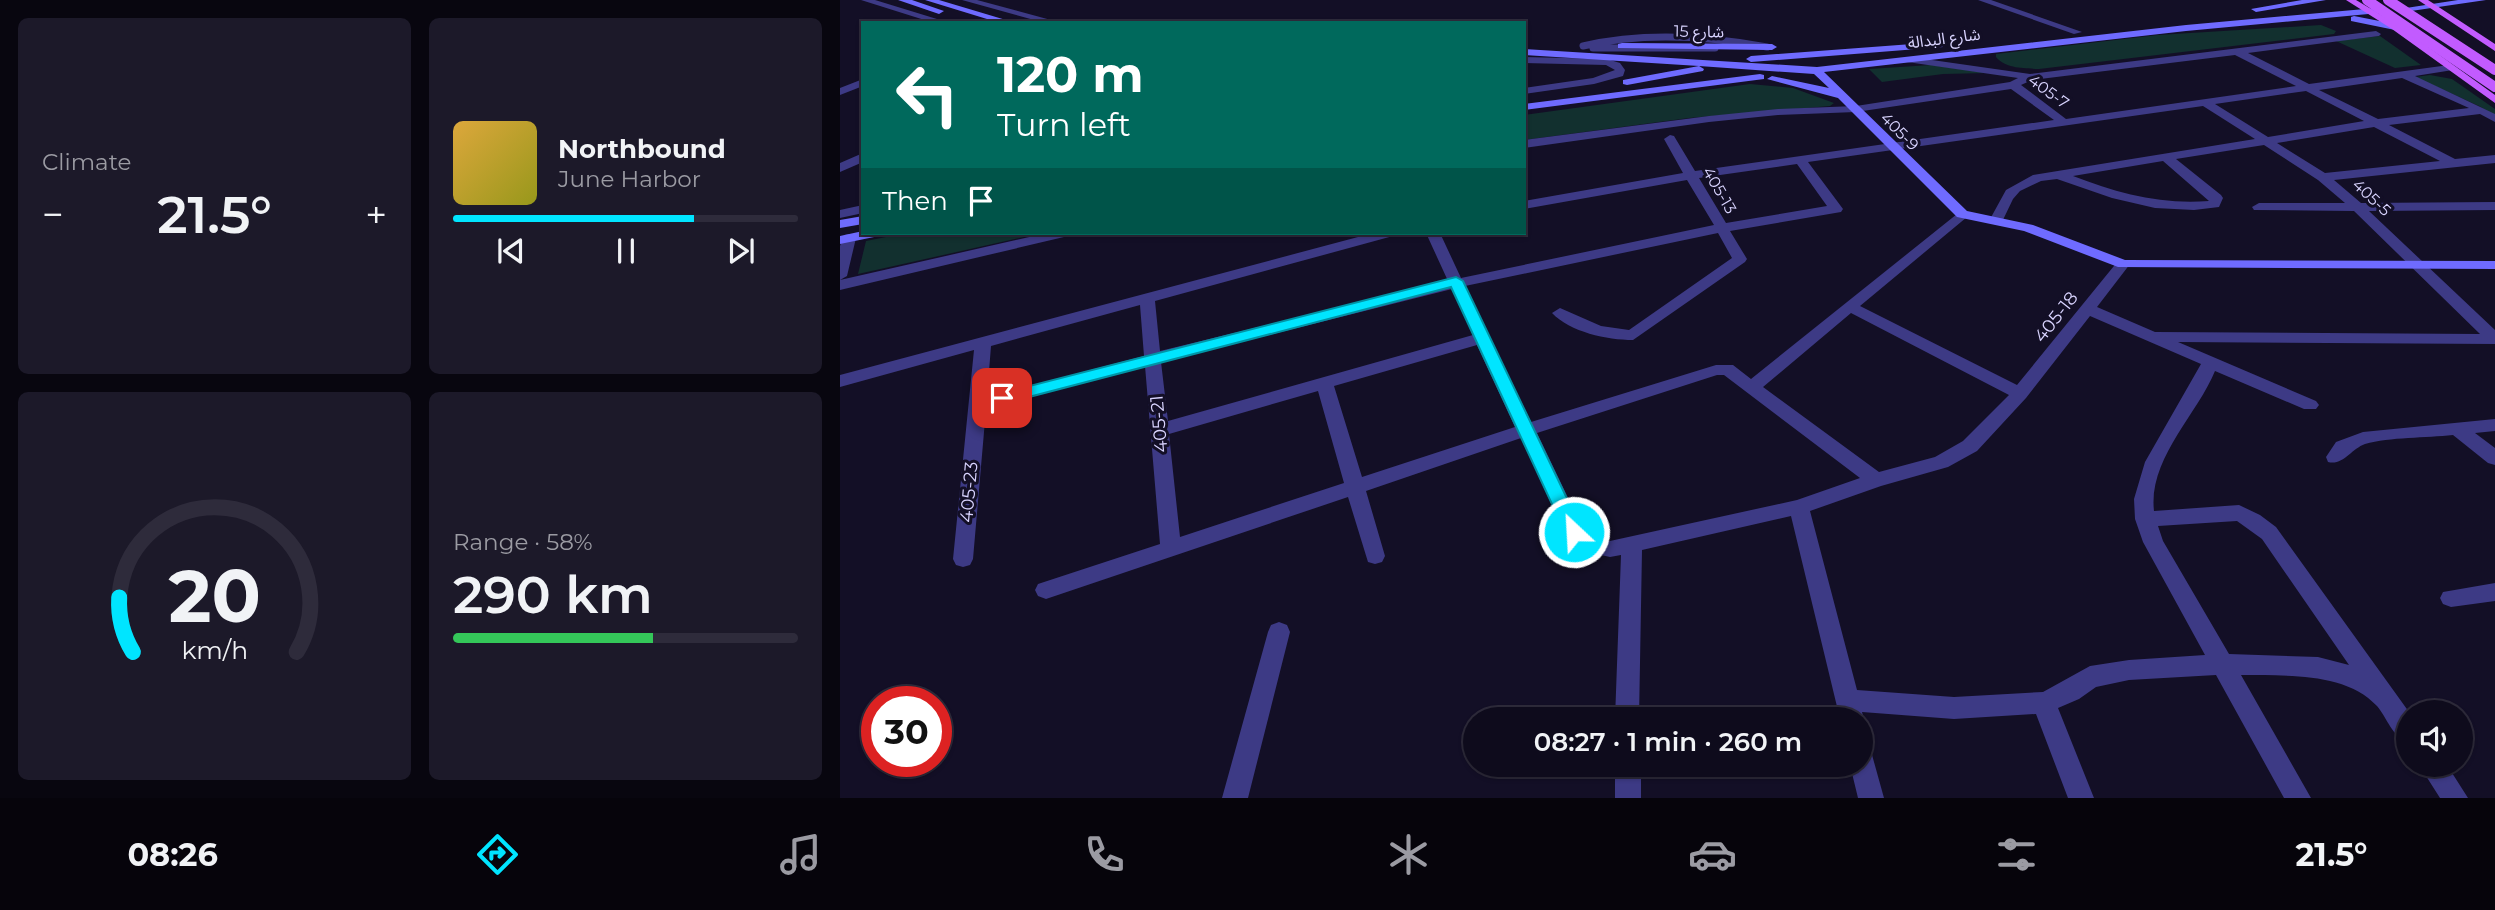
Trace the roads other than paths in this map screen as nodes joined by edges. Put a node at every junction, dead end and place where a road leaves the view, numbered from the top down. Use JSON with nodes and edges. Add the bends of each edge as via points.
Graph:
{"nodes":[{"id":1,"x":865,"y":0,"type":"edge"},
{"id":2,"x":966,"y":0,"type":"edge"},
{"id":3,"x":1982,"y":0,"type":"edge"},
{"id":4,"x":2322,"y":0,"type":"edge"},
{"id":5,"x":2350,"y":0,"type":"edge"},
{"id":6,"x":2388,"y":0,"type":"edge"},
{"id":7,"x":2422,"y":0,"type":"edge"},
{"id":8,"x":2482,"y":0,"type":"edge"},
{"id":9,"x":2300,"y":2,"type":"edge"},
{"id":10,"x":928,"y":3,"type":"edge"},
{"id":11,"x":902,"y":5,"type":"edge"},
{"id":12,"x":2371,"y":7,"type":"edge"},
{"id":13,"x":2435,"y":7,"type":"junction"},
{"id":14,"x":2411,"y":8,"type":"dead end"},
{"id":15,"x":2312,"y":15,"type":"junction"},
{"id":16,"x":940,"y":21,"type":"edge"},
{"id":17,"x":978,"y":21,"type":"edge"},
{"id":18,"x":1003,"y":21,"type":"edge"},
{"id":19,"x":1049,"y":21,"type":"edge"},
{"id":20,"x":2395,"y":27,"type":"junction"},
{"id":21,"x":2077,"y":32,"type":"junction"},
{"id":22,"x":2376,"y":34,"type":"dead end"},
{"id":23,"x":1526,"y":46,"type":"edge"},
{"id":24,"x":1583,"y":46,"type":"junction"},
{"id":25,"x":1768,"y":47,"type":"junction"},
{"id":26,"x":1874,"y":48,"type":"junction"},
{"id":27,"x":2495,"y":48,"type":"edge"},
{"id":28,"x":1986,"y":50,"type":"junction"},
{"id":29,"x":2236,"y":51,"type":"junction"},
{"id":30,"x":1526,"y":52,"type":"edge"},
{"id":31,"x":1629,"y":57,"type":"junction"},
{"id":32,"x":1526,"y":60,"type":"edge"},
{"id":33,"x":1910,"y":60,"type":"junction"},
{"id":34,"x":1714,"y":65,"type":"junction"},
{"id":35,"x":2449,"y":68,"type":"junction"},
{"id":36,"x":1816,"y":70,"type":"junction"},
{"id":37,"x":2495,"y":70,"type":"edge"},
{"id":38,"x":2404,"y":75,"type":"junction"},
{"id":39,"x":840,"y":77,"type":"edge"},
{"id":40,"x":1756,"y":77,"type":"junction"},
{"id":41,"x":2030,"y":77,"type":"junction"},
{"id":42,"x":1632,"y":81,"type":"junction"},
{"id":43,"x":861,"y":82,"type":"edge"},
{"id":44,"x":861,"y":83,"type":"edge"},
{"id":45,"x":2013,"y":85,"type":"junction"},
{"id":46,"x":2308,"y":88,"type":"junction"},
{"id":47,"x":1526,"y":91,"type":"edge"},
{"id":48,"x":840,"y":92,"type":"edge"},
{"id":49,"x":2492,"y":94,"type":"edge"},
{"id":50,"x":1526,"y":97,"type":"edge"},
{"id":51,"x":1843,"y":97,"type":"junction"},
{"id":52,"x":2207,"y":104,"type":"junction"},
{"id":53,"x":1526,"y":107,"type":"edge"},
{"id":54,"x":1856,"y":109,"type":"junction"},
{"id":55,"x":2482,"y":110,"type":"junction"},
{"id":56,"x":2495,"y":118,"type":"edge"},
{"id":57,"x":2066,"y":123,"type":"junction"},
{"id":58,"x":2376,"y":123,"type":"junction"},
{"id":59,"x":1670,"y":139,"type":"dead end"},
{"id":60,"x":2269,"y":143,"type":"junction"},
{"id":61,"x":1526,"y":144,"type":"edge"},
{"id":62,"x":1894,"y":147,"type":"junction"},
{"id":63,"x":861,"y":158,"type":"edge"},
{"id":64,"x":2167,"y":158,"type":"junction"},
{"id":65,"x":2495,"y":159,"type":"edge"},
{"id":66,"x":1800,"y":160,"type":"junction"},
{"id":67,"x":2450,"y":161,"type":"junction"},
{"id":68,"x":840,"y":168,"type":"edge"},
{"id":69,"x":2058,"y":174,"type":"junction"},
{"id":70,"x":1692,"y":176,"type":"junction"},
{"id":71,"x":2323,"y":177,"type":"junction"},
{"id":72,"x":1526,"y":205,"type":"edge"},
{"id":73,"x":2495,"y":206,"type":"edge"},
{"id":74,"x":2259,"y":207,"type":"dead end"},
{"id":75,"x":2358,"y":207,"type":"junction"},
{"id":76,"x":861,"y":209,"type":"edge"},
{"id":77,"x":840,"y":214,"type":"edge"},
{"id":78,"x":1962,"y":214,"type":"junction"},
{"id":79,"x":861,"y":220,"type":"edge"},
{"id":80,"x":1996,"y":221,"type":"junction"},
{"id":81,"x":840,"y":224,"type":"edge"},
{"id":82,"x":1721,"y":226,"type":"junction"},
{"id":83,"x":864,"y":235,"type":"edge"},
{"id":84,"x":1055,"y":235,"type":"edge"},
{"id":85,"x":1380,"y":235,"type":"edge"},
{"id":86,"x":1434,"y":235,"type":"edge"},
{"id":87,"x":844,"y":239,"type":"edge"},
{"id":88,"x":2123,"y":264,"type":"junction"},
{"id":89,"x":2417,"y":264,"type":"junction"},
{"id":90,"x":2495,"y":265,"type":"edge"},
{"id":91,"x":840,"y":276,"type":"edge"},
{"id":92,"x":1456,"y":281,"type":"junction"},
{"id":93,"x":840,"y":285,"type":"edge"},
{"id":94,"x":1147,"y":297,"type":"junction"},
{"id":95,"x":1851,"y":307,"type":"junction"},
{"id":96,"x":2087,"y":309,"type":"junction"},
{"id":97,"x":1560,"y":313,"type":"dead end"},
{"id":98,"x":2156,"y":337,"type":"junction"},
{"id":99,"x":1482,"y":338,"type":"junction"},
{"id":100,"x":2495,"y":339,"type":"edge"},
{"id":101,"x":983,"y":341,"type":"junction"},
{"id":102,"x":1153,"y":358,"type":"junction"},
{"id":103,"x":2211,"y":361,"type":"junction"},
{"id":104,"x":840,"y":381,"type":"edge"},
{"id":105,"x":1324,"y":381,"type":"junction"},
{"id":106,"x":1752,"y":387,"type":"junction"},
{"id":107,"x":2020,"y":394,"type":"junction"},
{"id":108,"x":977,"y":405,"type":"junction"},
{"id":109,"x":2310,"y":405,"type":"dead end"},
{"id":110,"x":2495,"y":425,"type":"edge"},
{"id":111,"x":1160,"y":430,"type":"junction"},
{"id":112,"x":1526,"y":430,"type":"junction"},
{"id":113,"x":2458,"y":430,"type":"junction"},
{"id":114,"x":2335,"y":457,"type":"dead end"},
{"id":115,"x":2495,"y":458,"type":"edge"},
{"id":116,"x":1876,"y":480,"type":"junction"},
{"id":117,"x":1355,"y":487,"type":"junction"},
{"id":118,"x":1799,"y":507,"type":"junction"},
{"id":119,"x":2145,"y":519,"type":"junction"},
{"id":120,"x":1632,"y":545,"type":"junction"},
{"id":121,"x":1171,"y":550,"type":"junction"},
{"id":122,"x":1375,"y":556,"type":"dead end"},
{"id":123,"x":963,"y":559,"type":"dead end"},
{"id":124,"x":1046,"y":590,"type":"dead end"},
{"id":125,"x":2495,"y":592,"type":"edge"},
{"id":126,"x":2451,"y":598,"type":"dead end"},
{"id":127,"x":1279,"y":632,"type":"dead end"},
{"id":128,"x":2222,"y":664,"type":"junction"},
{"id":129,"x":2383,"y":696,"type":"junction"},
{"id":130,"x":2044,"y":704,"type":"junction"},
{"id":131,"x":1627,"y":707,"type":"edge"},
{"id":132,"x":1848,"y":707,"type":"edge"},
{"id":133,"x":1873,"y":710,"type":"edge"},
{"id":134,"x":2396,"y":714,"type":"edge"},
{"id":135,"x":1628,"y":777,"type":"edge"},
{"id":136,"x":1866,"y":777,"type":"edge"},
{"id":137,"x":2440,"y":777,"type":"edge"},
{"id":138,"x":1235,"y":798,"type":"edge"},
{"id":139,"x":1628,"y":798,"type":"edge"},
{"id":140,"x":1871,"y":798,"type":"edge"},
{"id":141,"x":2081,"y":798,"type":"edge"},
{"id":142,"x":2298,"y":798,"type":"edge"},
{"id":143,"x":2455,"y":798,"type":"edge"}],
"edges":[{"from":1,"to":11,"type":"street"},
{"from":2,"to":19,"type":"street"},
{"from":3,"to":21,"type":"street"},
{"from":4,"to":9,"type":"main road","name":"شارع البدالة"},
{"from":5,"to":12,"type":"main road"},
{"from":6,"to":37,"type":"main road","bridge":true},
{"from":7,"to":13,"type":"main road"},
{"from":8,"to":13,"type":"main road"},
{"from":9,"to":21,"type":"main road","name":"شارع البدالة"},
{"from":10,"to":11,"type":"main road"},
{"from":10,"to":17,"type":"main road"},
{"from":10,"to":18,"type":"main road"},
{"from":11,"to":16,"type":"street"},
{"from":12,"to":15,"type":"main road","name":"شارع البدالة"},
{"from":12,"to":20,"type":"main road"},
{"from":12,"to":49,"type":"main road","bridge":true},
{"from":13,"to":14,"type":"main road"},
{"from":13,"to":27,"type":"main road"},
{"from":15,"to":20,"type":"main road"},
{"from":15,"to":28,"type":"main road","name":"شارع البدالة"},
{"from":20,"to":35,"type":"main road"},
{"from":21,"to":26,"type":"main road","name":"شارع البدالة"},
{"from":22,"to":29,"type":"street"},
{"from":23,"to":24,"type":"main road","name":"شارع 15"},
{"from":24,"to":25,"type":"main road","name":"شارع 15"},
{"from":24,"to":25,"type":"lane","via":[[1615,40],[1714,39]]},
{"from":25,"to":26,"type":"main road","name":"شارع 15"},
{"from":26,"to":34,"type":"main road","name":"شارع البدالة"},
{"from":28,"to":33,"type":"main road","name":"شارع البدالة"},
{"from":28,"to":41,"type":"street","via":[[1984,55],[1993,64]]},
{"from":29,"to":41,"type":"street"},
{"from":29,"to":46,"type":"street"},
{"from":30,"to":31,"type":"main road","name":"شارع 15"},
{"from":31,"to":34,"type":"main road","name":"شارع 15"},
{"from":31,"to":42,"type":"main road","via":[[1640,68]]},
{"from":32,"to":47,"type":"street","via":[[1607,62],[1620,70],[1605,79]]},
{"from":33,"to":36,"type":"main road","name":"شارع البدالة"},
{"from":33,"to":41,"type":"street"},
{"from":34,"to":36,"type":"main road","name":"شارع 15"},
{"from":34,"to":42,"type":"main road","name":"شارع البدالة"},
{"from":35,"to":38,"type":"street"},
{"from":35,"to":49,"type":"main road"},
{"from":36,"to":40,"type":"main road","name":"شارع البدالة"},
{"from":36,"to":51,"type":"main road","name":"405-9"},
{"from":38,"to":46,"type":"street"},
{"from":38,"to":55,"type":"street"},
{"from":39,"to":43,"type":"street"},
{"from":40,"to":51,"type":"main road"},
{"from":40,"to":53,"type":"main road","name":"شارع البدالة"},
{"from":41,"to":45,"type":"street"},
{"from":42,"to":50,"type":"main road","name":"شارع البدالة"},
{"from":44,"to":48,"type":"street"},
{"from":45,"to":54,"type":"street"},
{"from":45,"to":57,"type":"street","name":"405-7"},
{"from":46,"to":52,"type":"street"},
{"from":46,"to":58,"type":"street"},
{"from":51,"to":54,"type":"main road","name":"405-9"},
{"from":52,"to":57,"type":"street"},
{"from":52,"to":60,"type":"street","name":"405-5"},
{"from":54,"to":61,"type":"street","via":[[1709,118]]},
{"from":54,"to":62,"type":"main road","name":"405-9"},
{"from":55,"to":56,"type":"street"},
{"from":55,"to":58,"type":"street"},
{"from":57,"to":62,"type":"street"},
{"from":58,"to":60,"type":"street"},
{"from":58,"to":67,"type":"street"},
{"from":59,"to":70,"type":"street","name":"405-13"},
{"from":60,"to":64,"type":"street"},
{"from":60,"to":71,"type":"street","name":"405-5"},
{"from":62,"to":66,"type":"street"},
{"from":62,"to":78,"type":"main road","name":"405-9"},
{"from":63,"to":68,"type":"street"},
{"from":64,"to":69,"type":"street"},
{"from":64,"to":69,"type":"street","via":[[2210,191],[2216,198],[2214,204],[2165,206],[2133,201]]},
{"from":65,"to":67,"type":"street"},
{"from":66,"to":70,"type":"street"},
{"from":66,"to":82,"type":"street","via":[[1836,209]]},
{"from":67,"to":71,"type":"street"},
{"from":69,"to":80,"type":"street","via":[[2021,184],[2009,193]]},
{"from":70,"to":72,"type":"street"},
{"from":70,"to":82,"type":"street","name":"405-13"},
{"from":71,"to":75,"type":"street","name":"405-5"},
{"from":73,"to":75,"type":"street"},
{"from":74,"to":75,"type":"street"},
{"from":75,"to":89,"type":"street","name":"405-5"},
{"from":76,"to":77,"type":"street"},
{"from":78,"to":80,"type":"main road"},
{"from":78,"to":95,"type":"street"},
{"from":79,"to":81,"type":"main road"},
{"from":80,"to":88,"type":"main road"},
{"from":82,"to":92,"type":"street"},
{"from":82,"to":97,"type":"street","name":"405-13","via":[[1740,259],[1633,335],[1613,337]]},
{"from":83,"to":87,"type":"main road"},
{"from":84,"to":93,"type":"street"},
{"from":85,"to":94,"type":"street"},
{"from":86,"to":92,"type":"street"},
{"from":87,"to":91,"type":"street"},
{"from":88,"to":89,"type":"main road"},
{"from":88,"to":96,"type":"street","name":"405-18"},
{"from":89,"to":90,"type":"main road"},
{"from":89,"to":100,"type":"street","name":"405-5"},
{"from":92,"to":99,"type":"street"},
{"from":92,"to":102,"type":"street"},
{"from":94,"to":101,"type":"street"},
{"from":94,"to":102,"type":"street","name":"405-21"},
{"from":95,"to":106,"type":"street"},
{"from":95,"to":107,"type":"street"},
{"from":96,"to":98,"type":"street"},
{"from":96,"to":107,"type":"street","name":"405-18"},
{"from":98,"to":100,"type":"street"},
{"from":98,"to":103,"type":"street"},
{"from":99,"to":105,"type":"street"},
{"from":99,"to":112,"type":"street"},
{"from":101,"to":104,"type":"street"},
{"from":101,"to":108,"type":"street","name":"405-23"},
{"from":102,"to":108,"type":"street"},
{"from":102,"to":111,"type":"street","name":"405-21"},
{"from":103,"to":109,"type":"street"},
{"from":103,"to":119,"type":"street","via":[[2152,468],[2144,493]]},
{"from":105,"to":111,"type":"street"},
{"from":105,"to":117,"type":"street"},
{"from":106,"to":112,"type":"street","via":[[1727,369],[1716,370]]},
{"from":106,"to":116,"type":"street"},
{"from":107,"to":116,"type":"street","name":"405-18","via":[[1970,446],[1941,462]]},
{"from":108,"to":123,"type":"street","name":"405-23"},
{"from":110,"to":113,"type":"street"},
{"from":111,"to":121,"type":"street","name":"405-21"},
{"from":112,"to":117,"type":"street"},
{"from":112,"to":120,"type":"street","name":"405-18","via":[[1574,532],[1592,545],[1609,549]]},
{"from":113,"to":114,"type":"street","via":[[2363,438],[2343,447]]},
{"from":113,"to":115,"type":"street"},
{"from":116,"to":118,"type":"street","name":"405-18"},
{"from":117,"to":121,"type":"street"},
{"from":117,"to":122,"type":"street"},
{"from":118,"to":120,"type":"street","name":"405-18"},
{"from":118,"to":132,"type":"street"},
{"from":119,"to":128,"type":"street","via":[[2153,542]]},
{"from":119,"to":129,"type":"street","via":[[2239,513],[2253,520],[2269,533]]},
{"from":120,"to":131,"type":"street"},
{"from":121,"to":124,"type":"street"},
{"from":125,"to":126,"type":"street"},
{"from":127,"to":138,"type":"street"},
{"from":128,"to":129,"type":"street","via":[[2318,667],[2350,676]]},
{"from":128,"to":130,"type":"street","via":[[2090,677]]},
{"from":128,"to":142,"type":"street"},
{"from":129,"to":134,"type":"street"},
{"from":130,"to":133,"type":"street"},
{"from":130,"to":141,"type":"street"},
{"from":135,"to":139,"type":"street"},
{"from":136,"to":140,"type":"street"},
{"from":137,"to":143,"type":"street"}]}
